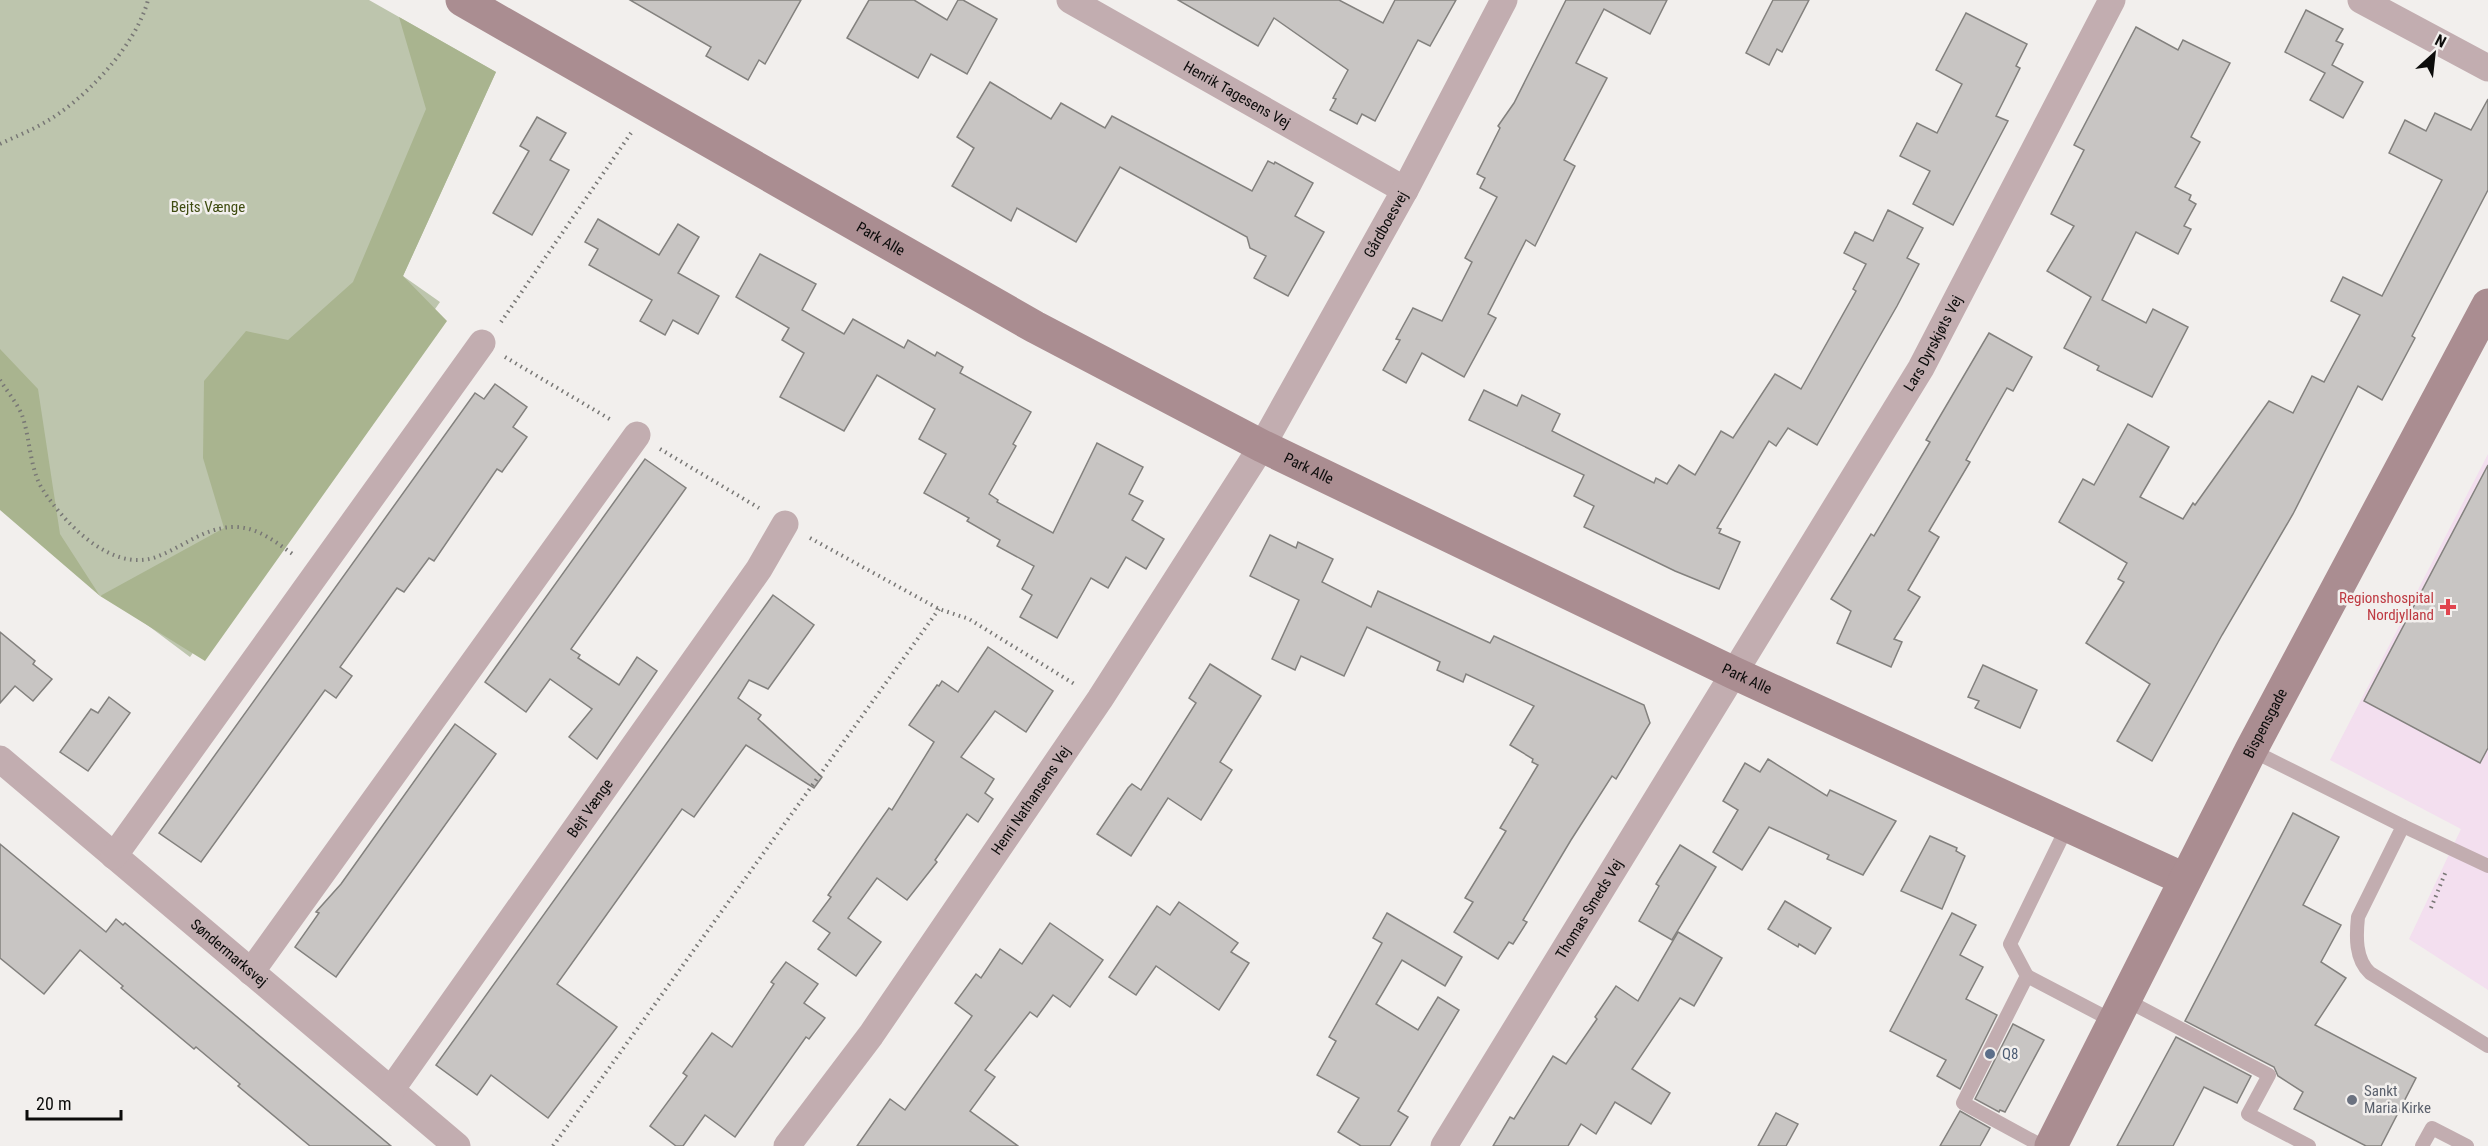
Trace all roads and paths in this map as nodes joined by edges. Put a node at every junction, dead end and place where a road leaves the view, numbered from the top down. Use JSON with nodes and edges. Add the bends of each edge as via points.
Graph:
{"nodes":[{"id":1,"x":148,"y":0,"type":"edge"},
{"id":2,"x":462,"y":0,"type":"edge"},
{"id":3,"x":1070,"y":0,"type":"edge"},
{"id":4,"x":1504,"y":0,"type":"edge"},
{"id":5,"x":2112,"y":0,"type":"edge"},
{"id":6,"x":2361,"y":0,"type":"edge"},
{"id":7,"x":2488,"y":68,"type":"edge"},
{"id":8,"x":649,"y":107,"type":"junction"},
{"id":9,"x":0,"y":144,"type":"edge"},
{"id":10,"x":1405,"y":190,"type":"junction"},
{"id":11,"x":2488,"y":305,"type":"edge"},
{"id":12,"x":482,"y":344,"type":"joint"},
{"id":13,"x":0,"y":380,"type":"edge"},
{"id":14,"x":637,"y":435,"type":"dead end"},
{"id":15,"x":1262,"y":446,"type":"junction"},
{"id":16,"x":785,"y":524,"type":"dead end"},
{"id":17,"x":318,"y":573,"type":"junction"},
{"id":18,"x":939,"y":609,"type":"dead end"},
{"id":19,"x":1734,"y":673,"type":"junction"},
{"id":20,"x":2251,"y":750,"type":"junction"},
{"id":21,"x":0,"y":759,"type":"edge"},
{"id":22,"x":2068,"y":825,"type":"junction"},
{"id":23,"x":2403,"y":826,"type":"junction"},
{"id":24,"x":2449,"y":847,"type":"junction"},
{"id":25,"x":114,"y":856,"type":"junction"},
{"id":26,"x":2488,"y":866,"type":"edge"},
{"id":27,"x":2184,"y":879,"type":"junction"},
{"id":28,"x":2431,"y":908,"type":"dead end"},
{"id":29,"x":251,"y":972,"type":"junction"},
{"id":30,"x":2026,"y":976,"type":"junction"},
{"id":31,"x":2119,"y":1010,"type":"junction"},
{"id":32,"x":2488,"y":1046,"type":"edge"},
{"id":33,"x":391,"y":1090,"type":"junction"},
{"id":34,"x":457,"y":1146,"type":"edge"},
{"id":35,"x":553,"y":1146,"type":"edge"},
{"id":36,"x":787,"y":1146,"type":"edge"},
{"id":37,"x":1444,"y":1146,"type":"edge"},
{"id":38,"x":2042,"y":1146,"type":"edge"},
{"id":39,"x":2051,"y":1146,"type":"edge"},
{"id":40,"x":2308,"y":1146,"type":"edge"},
{"id":41,"x":2422,"y":1146,"type":"edge"},
{"id":42,"x":2467,"y":1146,"type":"edge"}],
"edges":[{"from":1,"to":9,"type":"path","via":[[135,28],[95,81],[44,123]]},
{"from":2,"to":8,"type":"street","name":"Park Alle"},
{"from":3,"to":10,"type":"street","name":"Henrik Tagesens Vej"},
{"from":4,"to":10,"type":"street","name":"Gårdboesvej"},
{"from":5,"to":19,"type":"street","name":"Lars Dyrskjøts Vej","via":[[1921,368]]},
{"from":6,"to":7,"type":"street"},
{"from":8,"to":12,"type":"path","via":[[510,313]]},
{"from":8,"to":15,"type":"street","name":"Park Alle","via":[[1035,327]]},
{"from":10,"to":15,"type":"street","name":"Gårdboesvej"},
{"from":11,"to":20,"type":"street","name":"Bispensgade"},
{"from":12,"to":17,"type":"street"},
{"from":13,"to":17,"type":"path","via":[[21,413],[41,488],[70,524],[110,555],[129,561],[155,558],[205,531],[237,527],[265,535]]},
{"from":14,"to":29,"type":"street"},
{"from":15,"to":19,"type":"street","name":"Park Alle"},
{"from":15,"to":36,"type":"street","name":"Henri Nathansens Vej","via":[[1100,699],[871,1035]]},
{"from":16,"to":33,"type":"street","name":"Bejt Vænge","via":[[759,569]]},
{"from":17,"to":25,"type":"street"},
{"from":18,"to":35,"type":"path"},
{"from":19,"to":22,"type":"street","name":"Park Alle"},
{"from":19,"to":37,"type":"street","name":"Thomas Smeds Vej"},
{"from":20,"to":23,"type":"lane"},
{"from":20,"to":27,"type":"street","name":"Bispensgade"},
{"from":21,"to":25,"type":"street","name":"Søndermarksvej"},
{"from":22,"to":27,"type":"street","name":"Park Alle"},
{"from":22,"to":30,"type":"lane","via":[[2010,944]]},
{"from":23,"to":24,"type":"lane"},
{"from":23,"to":32,"type":"lane","via":[[2358,917],[2359,957],[2370,973]]},
{"from":24,"to":26,"type":"lane"},
{"from":24,"to":28,"type":"path","via":[[2439,867],[2448,872]]},
{"from":25,"to":29,"type":"street","name":"Søndermarksvej"},
{"from":27,"to":31,"type":"street","name":"Bispensgade"},
{"from":29,"to":33,"type":"street","name":"Søndermarksvej"},
{"from":30,"to":31,"type":"lane"},
{"from":30,"to":38,"type":"lane","via":[[1963,1103]]},
{"from":31,"to":39,"type":"street","name":"Bispensgade"},
{"from":31,"to":40,"type":"lane","via":[[2269,1075],[2248,1114]]},
{"from":33,"to":34,"type":"street","name":"Søndermarksvej"},
{"from":41,"to":42,"type":"lane","via":[[2432,1128]]}]}
